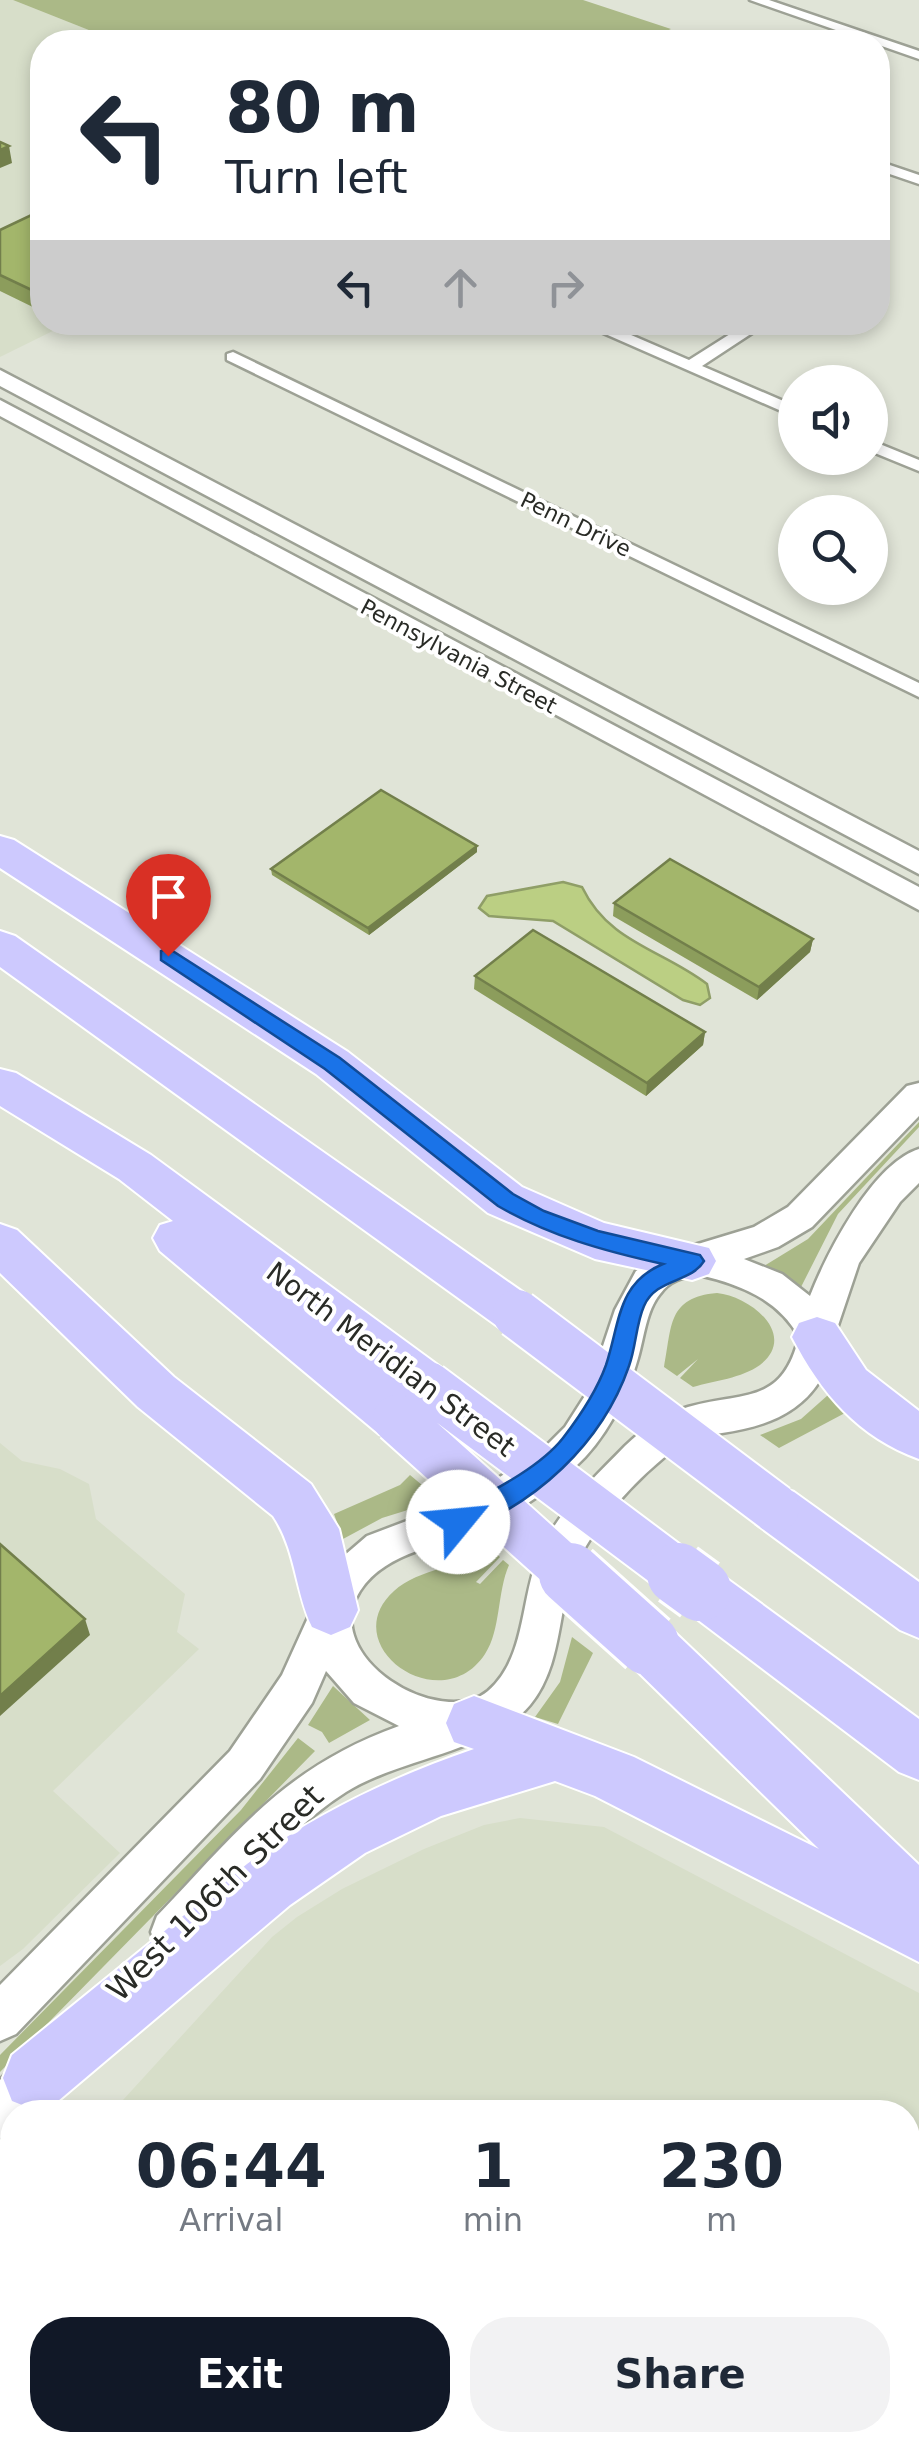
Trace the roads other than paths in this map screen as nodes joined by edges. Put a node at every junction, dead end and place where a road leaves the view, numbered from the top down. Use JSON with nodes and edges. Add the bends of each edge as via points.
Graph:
{"nodes":[{"id":1,"x":756,"y":0,"type":"edge"},
{"id":2,"x":843,"y":30,"type":"edge"},
{"id":3,"x":890,"y":45,"type":"edge"},
{"id":4,"x":919,"y":55,"type":"edge"},
{"id":5,"x":890,"y":169,"type":"edge"},
{"id":6,"x":919,"y":180,"type":"edge"},
{"id":7,"x":616,"y":335,"type":"edge"},
{"id":8,"x":740,"y":335,"type":"edge"},
{"id":9,"x":233,"y":357,"type":"dead end"},
{"id":10,"x":690,"y":367,"type":"junction"},
{"id":11,"x":0,"y":377,"type":"edge"},
{"id":12,"x":778,"y":405,"type":"edge"},
{"id":13,"x":0,"y":407,"type":"edge"},
{"id":14,"x":888,"y":452,"type":"edge"},
{"id":15,"x":919,"y":466,"type":"edge"},
{"id":16,"x":919,"y":691,"type":"edge"},
{"id":17,"x":0,"y":849,"type":"edge"},
{"id":18,"x":919,"y":864,"type":"edge"},
{"id":19,"x":919,"y":900,"type":"edge"},
{"id":20,"x":0,"y":946,"type":"edge"},
{"id":21,"x":4,"y":1088,"type":"edge"},
{"id":22,"x":919,"y":1095,"type":"edge"},
{"id":23,"x":919,"y":1162,"type":"edge"},
{"id":24,"x":0,"y":1242,"type":"edge"},
{"id":25,"x":696,"y":1261,"type":"junction"},
{"id":26,"x":816,"y":1334,"type":"junction"},
{"id":27,"x":413,"y":1402,"type":"junction"},
{"id":28,"x":919,"y":1437,"type":"edge"},
{"id":29,"x":919,"y":1612,"type":"edge"},
{"id":30,"x":330,"y":1614,"type":"junction"},
{"id":31,"x":470,"y":1724,"type":"junction"},
{"id":32,"x":557,"y":1753,"type":"junction"},
{"id":33,"x":919,"y":1753,"type":"edge"},
{"id":34,"x":919,"y":1906,"type":"edge"},
{"id":35,"x":919,"y":1932,"type":"edge"},
{"id":36,"x":0,"y":2018,"type":"edge"},
{"id":37,"x":18,"y":2096,"type":"edge"}],
"edges":[{"from":1,"to":2,"type":"street"},
{"from":3,"to":4,"type":"street"},
{"from":5,"to":6,"type":"street"},
{"from":7,"to":10,"type":"street"},
{"from":8,"to":10,"type":"street"},
{"from":9,"to":16,"type":"street","name":"Penn Drive"},
{"from":10,"to":12,"type":"street"},
{"from":11,"to":18,"type":"main road","name":"Pennsylvania Street"},
{"from":13,"to":19,"type":"main road","name":"Pennsylvania Street"},
{"from":14,"to":15,"type":"street"},
{"from":17,"to":25,"type":"highway","via":[[332,1064],[506,1200],[595,1240]]},
{"from":20,"to":29,"type":"highway","bridge":true,"via":[[517,1314]]},
{"from":21,"to":27,"type":"highway","via":[[117,1190]]},
{"from":22,"to":25,"type":"main road","via":[[800,1217],[766,1237]]},
{"from":23,"to":26,"type":"main road","name":"West 106th Street","via":[[888,1193],[843,1258]]},
{"from":24,"to":30,"type":"highway","via":[[156,1392],[292,1500],[312,1530]]},
{"from":25,"to":26,"type":"main road","via":[[772,1285]]},
{"from":25,"to":30,"type":"main road","via":[[653,1278],[634,1299],[612,1378],[570,1448],[534,1478],[458,1522],[378,1550],[346,1578]]},
{"from":26,"to":28,"type":"highway","via":[[843,1384]]},
{"from":26,"to":31,"type":"main road","name":"West 106th Street","via":[[812,1365],[798,1387],[762,1408],[700,1419],[662,1436],[569,1534],[553,1568],[532,1666],[510,1697]]},
{"from":27,"to":33,"type":"highway","name":"North Meridian Street","bridge":true,"via":[[700,1590]]},
{"from":27,"to":34,"type":"highway","bridge":true,"via":[[648,1644]]},
{"from":30,"to":31,"type":"main road","via":[[333,1645],[364,1688],[399,1709]]},
{"from":30,"to":36,"type":"main road","via":[[297,1689],[245,1765]]},
{"from":31,"to":32,"type":"highway"},
{"from":31,"to":37,"type":"main road","name":"West 106th Street","via":[[352,1765],[318,1788]]},
{"from":32,"to":35,"type":"highway"},
{"from":32,"to":37,"type":"highway","via":[[444,1787],[318,1848],[264,1885]]}]}
